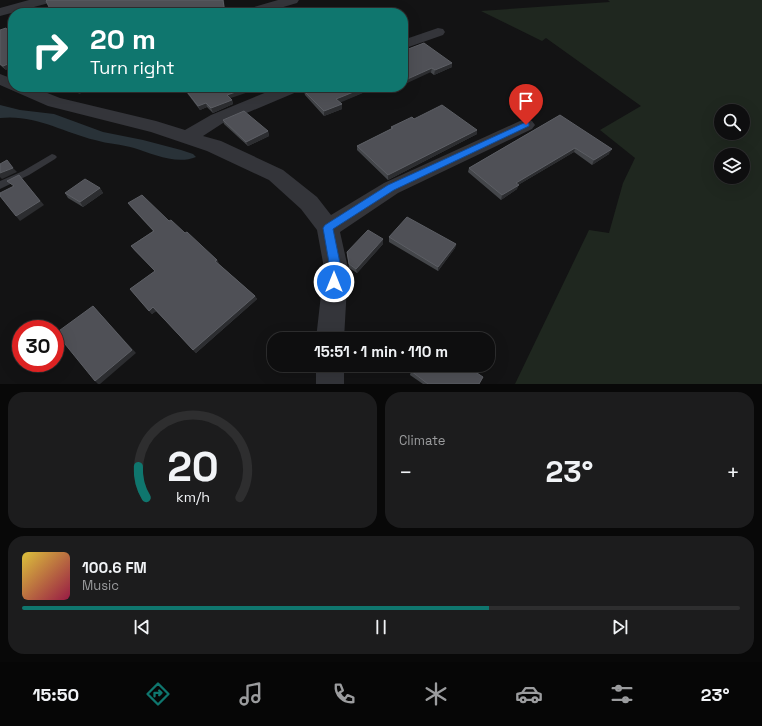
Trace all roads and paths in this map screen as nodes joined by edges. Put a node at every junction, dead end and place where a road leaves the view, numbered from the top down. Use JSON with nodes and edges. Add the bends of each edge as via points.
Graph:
{"nodes":[{"id":1,"x":44,"y":0,"type":"edge"},
{"id":2,"x":292,"y":0,"type":"edge"},
{"id":3,"x":15,"y":8,"type":"edge"},
{"id":4,"x":266,"y":8,"type":"edge"},
{"id":5,"x":438,"y":32,"type":"dead end"},
{"id":6,"x":408,"y":43,"type":"edge"},
{"id":7,"x":31,"y":92,"type":"edge"},
{"id":8,"x":281,"y":92,"type":"edge"},
{"id":9,"x":526,"y":125,"type":"dead end"},
{"id":10,"x":188,"y":137,"type":"junction"},
{"id":11,"x":52,"y":157,"type":"dead end"},
{"id":12,"x":0,"y":185,"type":"edge"},
{"id":13,"x":328,"y":228,"type":"junction"},
{"id":14,"x":331,"y":332,"type":"edge"},
{"id":15,"x":330,"y":372,"type":"edge"},
{"id":16,"x":330,"y":384,"type":"edge"}],
"edges":[{"from":1,"to":3,"type":"street"},
{"from":2,"to":4,"type":"street"},
{"from":5,"to":6,"type":"street"},
{"from":7,"to":10,"type":"street","via":[[54,102]]},
{"from":8,"to":10,"type":"street","via":[[217,119]]},
{"from":9,"to":13,"type":"street","via":[[391,188]]},
{"from":10,"to":13,"type":"street","via":[[214,146],[276,175],[309,203]]},
{"from":11,"to":12,"type":"lane"},
{"from":13,"to":14,"type":"street","via":[[336,268]]},
{"from":15,"to":16,"type":"street"}]}
